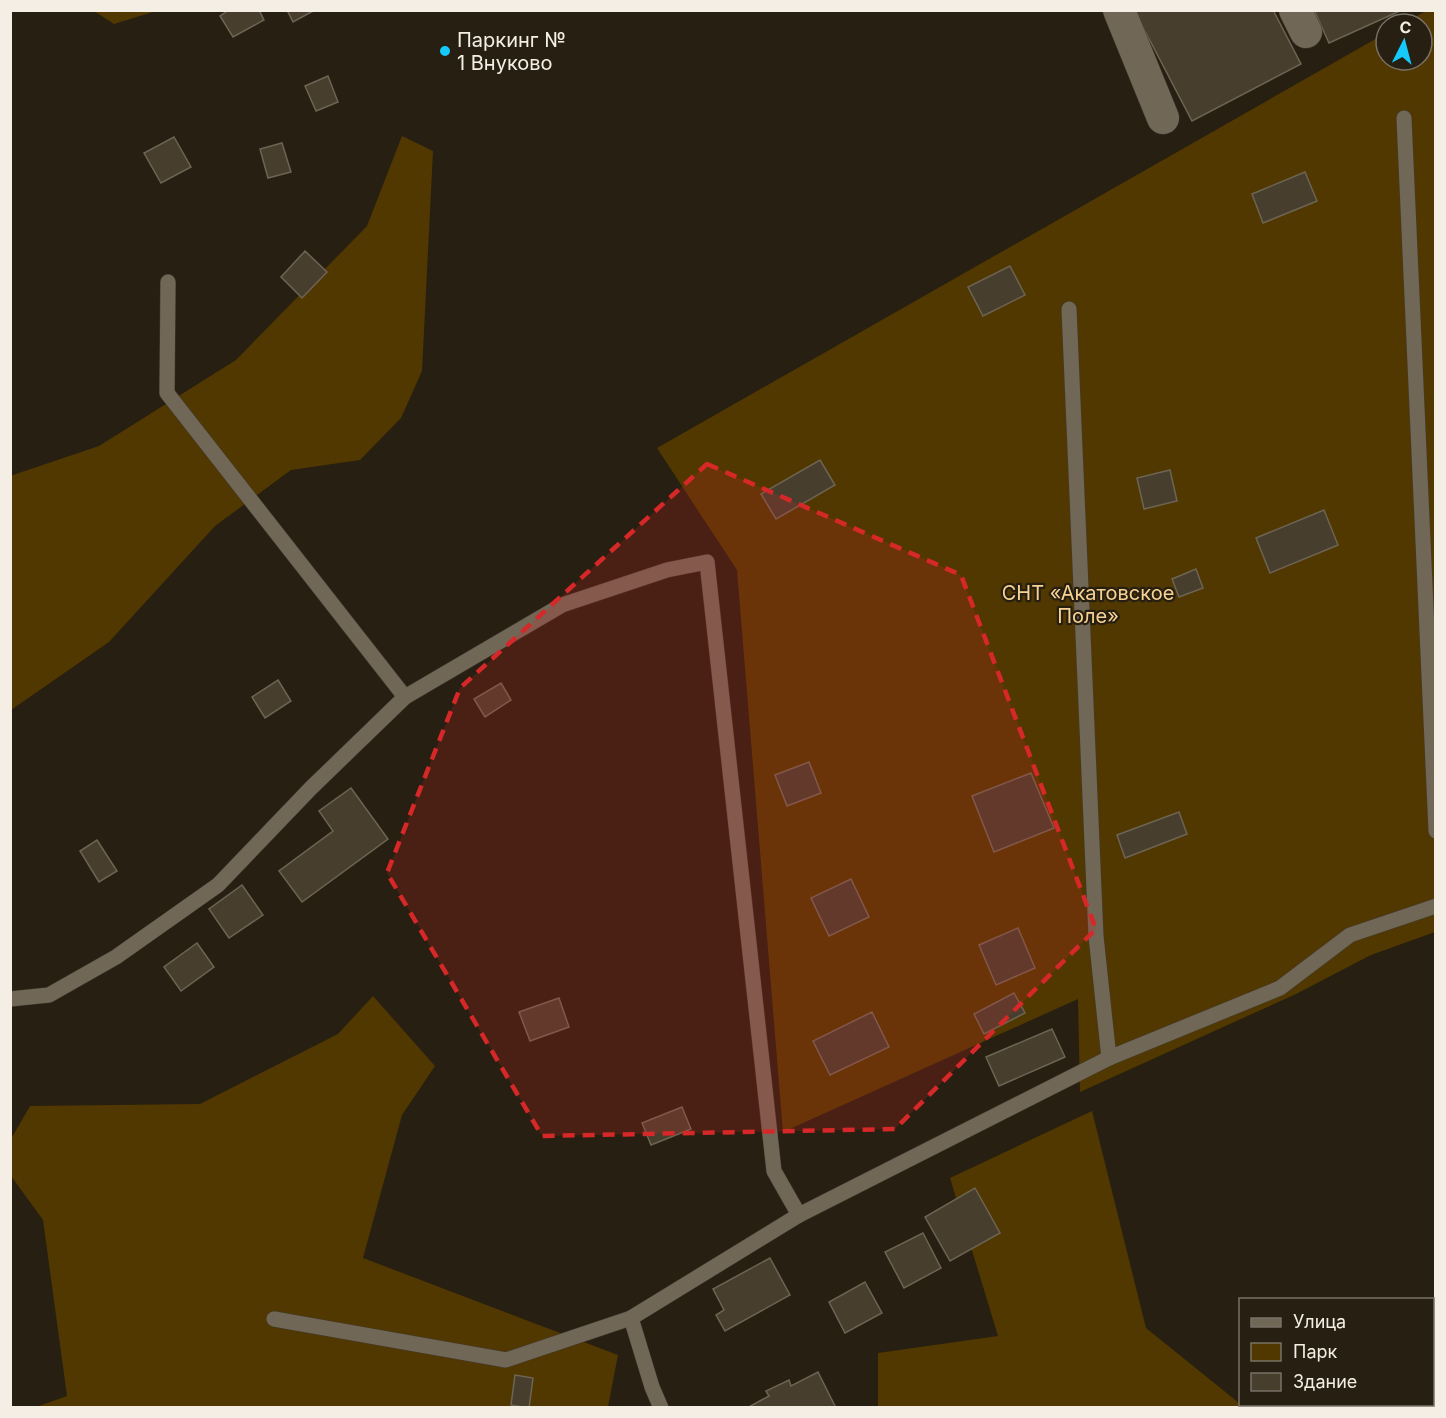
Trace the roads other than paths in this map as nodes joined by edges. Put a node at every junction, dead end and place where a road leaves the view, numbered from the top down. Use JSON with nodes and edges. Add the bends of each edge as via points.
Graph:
{"nodes":[{"id":1,"x":1119,"y":10,"type":"edge"},
{"id":2,"x":1163,"y":118,"type":"dead end"},
{"id":3,"x":1404,"y":118,"type":"dead end"},
{"id":4,"x":168,"y":282,"type":"dead end"},
{"id":5,"x":1070,"y":309,"type":"dead end"},
{"id":6,"x":405,"y":697,"type":"junction"},
{"id":7,"x":1436,"y":831,"type":"edge"},
{"id":8,"x":1436,"y":906,"type":"edge"},
{"id":9,"x":10,"y":999,"type":"edge"},
{"id":10,"x":1109,"y":1058,"type":"junction"},
{"id":11,"x":799,"y":1215,"type":"junction"},
{"id":12,"x":631,"y":1318,"type":"junction"},
{"id":13,"x":274,"y":1319,"type":"dead end"},
{"id":14,"x":661,"y":1407,"type":"edge"}],
"edges":[{"from":1,"to":2,"type":"street"},
{"from":3,"to":7,"type":"lane"},
{"from":4,"to":6,"type":"lane","via":[[166,393]]},
{"from":5,"to":10,"type":"lane","via":[[1096,936]]},
{"from":6,"to":9,"type":"lane","via":[[218,885],[116,957],[49,995]]},
{"from":6,"to":11,"type":"lane","via":[[562,605],[667,570],[707,562],[774,1172]]},
{"from":8,"to":10,"type":"lane","via":[[1350,935],[1280,988]]},
{"from":10,"to":11,"type":"lane"},
{"from":11,"to":12,"type":"lane"},
{"from":12,"to":13,"type":"lane","via":[[506,1360]]},
{"from":12,"to":14,"type":"lane"}]}
